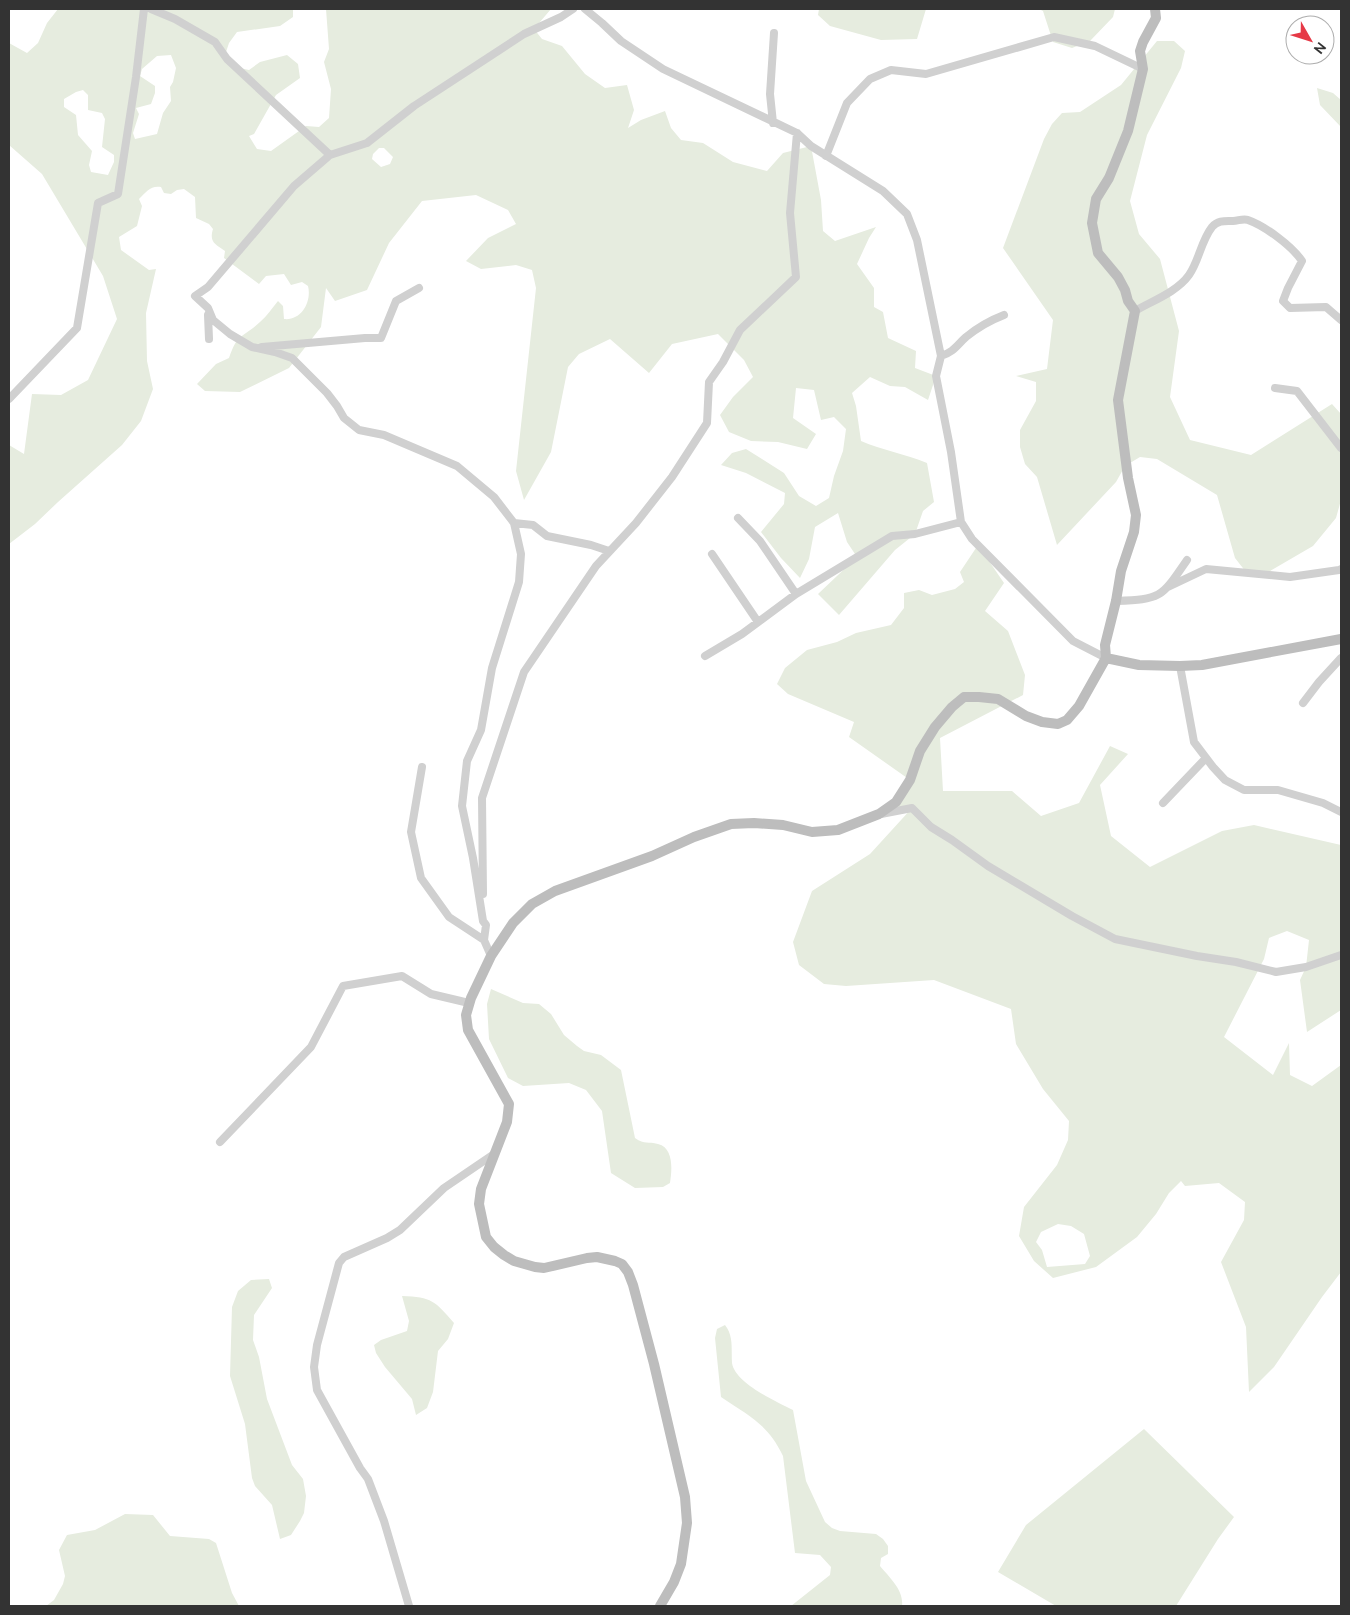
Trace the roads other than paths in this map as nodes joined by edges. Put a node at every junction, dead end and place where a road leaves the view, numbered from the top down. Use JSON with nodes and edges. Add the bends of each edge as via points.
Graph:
{"nodes":[{"id":1,"x":144,"y":9,"type":"edge"},
{"id":2,"x":151,"y":9,"type":"edge"},
{"id":3,"x":573,"y":9,"type":"edge"},
{"id":4,"x":585,"y":9,"type":"edge"},
{"id":5,"x":1155,"y":9,"type":"edge"},
{"id":6,"x":774,"y":33,"type":"dead end"},
{"id":7,"x":1143,"y":68,"type":"junction"},
{"id":8,"x":773,"y":123,"type":"junction"},
{"id":9,"x":797,"y":133,"type":"junction"},
{"id":10,"x":330,"y":155,"type":"junction"},
{"id":11,"x":826,"y":156,"type":"junction"},
{"id":12,"x":419,"y":288,"type":"dead end"},
{"id":13,"x":208,"y":308,"type":"junction"},
{"id":14,"x":1135,"y":311,"type":"junction"},
{"id":15,"x":1004,"y":315,"type":"dead end"},
{"id":16,"x":1341,"y":320,"type":"edge"},
{"id":17,"x":210,"y":339,"type":"dead end"},
{"id":18,"x":252,"y":348,"type":"junction"},
{"id":19,"x":941,"y":356,"type":"junction"},
{"id":20,"x":1275,"y":388,"type":"dead end"},
{"id":21,"x":9,"y":399,"type":"edge"},
{"id":22,"x":1341,"y":448,"type":"edge"},
{"id":23,"x":738,"y":518,"type":"dead end"},
{"id":24,"x":960,"y":522,"type":"junction"},
{"id":25,"x":514,"y":523,"type":"junction"},
{"id":26,"x":610,"y":551,"type":"junction"},
{"id":27,"x":712,"y":554,"type":"dead end"},
{"id":28,"x":1187,"y":560,"type":"dead end"},
{"id":29,"x":1341,"y":569,"type":"edge"},
{"id":30,"x":1168,"y":587,"type":"junction"},
{"id":31,"x":796,"y":594,"type":"junction"},
{"id":32,"x":1116,"y":601,"type":"junction"},
{"id":33,"x":758,"y":622,"type":"junction"},
{"id":34,"x":1341,"y":639,"type":"edge"},
{"id":35,"x":705,"y":656,"type":"dead end"},
{"id":36,"x":1106,"y":658,"type":"junction"},
{"id":37,"x":1341,"y":658,"type":"edge"},
{"id":38,"x":1180,"y":666,"type":"junction"},
{"id":39,"x":1304,"y":703,"type":"dead end"},
{"id":40,"x":1206,"y":758,"type":"junction"},
{"id":41,"x":422,"y":767,"type":"dead end"},
{"id":42,"x":1163,"y":803,"type":"dead end"},
{"id":43,"x":1341,"y":812,"type":"edge"},
{"id":44,"x":879,"y":814,"type":"junction"},
{"id":45,"x":483,"y":921,"type":"junction"},
{"id":46,"x":484,"y":940,"type":"junction"},
{"id":47,"x":1341,"y":955,"type":"edge"},
{"id":48,"x":491,"y":956,"type":"junction"},
{"id":49,"x":469,"y":1003,"type":"junction"},
{"id":50,"x":220,"y":1142,"type":"dead end"},
{"id":51,"x":494,"y":1154,"type":"junction"},
{"id":52,"x":409,"y":1606,"type":"edge"},
{"id":53,"x":660,"y":1606,"type":"edge"}],
"edges":[{"from":1,"to":21,"type":"street","via":[[118,194],[98,203],[77,328]]},
{"from":2,"to":10,"type":"street","via":[[175,18],[215,42],[227,59]]},
{"from":3,"to":10,"type":"street","via":[[524,34],[414,106],[367,143]]},
{"from":4,"to":8,"type":"street","via":[[620,41],[663,70]]},
{"from":5,"to":7,"type":"street","via":[[1156,18],[1140,51]]},
{"from":6,"to":8,"type":"street","via":[[770,94]]},
{"from":7,"to":11,"type":"street","via":[[1095,46],[1054,37],[926,74],[891,70],[870,79],[847,103]]},
{"from":7,"to":14,"type":"street","via":[[1128,132],[1109,178],[1096,199],[1092,222],[1098,253],[1118,277]]},
{"from":8,"to":9,"type":"street"},
{"from":9,"to":11,"type":"street"},
{"from":9,"to":26,"type":"street","via":[[790,213],[796,277],[740,330],[709,382],[707,423],[672,477]]},
{"from":10,"to":13,"type":"street","via":[[294,186],[208,287],[195,296]]},
{"from":11,"to":19,"type":"street","via":[[883,191],[907,214],[917,240]]},
{"from":12,"to":18,"type":"street","via":[[396,302],[381,338]]},
{"from":13,"to":17,"type":"street"},
{"from":13,"to":18,"type":"street","via":[[213,320]]},
{"from":14,"to":16,"type":"street","via":[[1181,283],[1189,274],[1205,237],[1214,225],[1224,220],[1246,219],[1297,253],[1302,261],[1283,301],[1290,308],[1326,307]]},
{"from":14,"to":32,"type":"street","via":[[1118,400],[1136,515]]},
{"from":15,"to":19,"type":"street","via":[[990,320],[958,347]]},
{"from":18,"to":25,"type":"street","via":[[292,358],[358,430],[384,435],[457,466],[494,497]]},
{"from":19,"to":24,"type":"street","via":[[936,376]]},
{"from":20,"to":22,"type":"street","via":[[1298,391]]},
{"from":23,"to":31,"type":"street","via":[[760,541]]},
{"from":24,"to":31,"type":"street","via":[[915,534],[892,536]]},
{"from":24,"to":36,"type":"street","via":[[972,539],[1073,641]]},
{"from":25,"to":26,"type":"street","via":[[533,526],[548,536]]},
{"from":25,"to":45,"type":"street","via":[[521,554],[519,582],[492,668],[481,730],[468,762],[462,806]]},
{"from":26,"to":45,"type":"street","via":[[596,566],[524,672],[482,798]]},
{"from":27,"to":33,"type":"street"},
{"from":28,"to":30,"type":"street"},
{"from":29,"to":30,"type":"street","via":[[1290,577],[1206,569]]},
{"from":30,"to":32,"type":"street","via":[[1157,597]]},
{"from":31,"to":33,"type":"street"},
{"from":32,"to":36,"type":"street","via":[[1105,645]]},
{"from":33,"to":35,"type":"street"},
{"from":34,"to":38,"type":"street","via":[[1202,665]]},
{"from":36,"to":38,"type":"street","via":[[1139,665]]},
{"from":36,"to":44,"type":"street","via":[[1079,706],[1067,720],[1058,724],[1026,716],[998,699],[964,697],[935,727],[896,802]]},
{"from":37,"to":39,"type":"street"},
{"from":38,"to":40,"type":"street","via":[[1194,742]]},
{"from":40,"to":42,"type":"street"},
{"from":40,"to":43,"type":"street","via":[[1225,780],[1244,790],[1278,790],[1323,803]]},
{"from":41,"to":46,"type":"street","via":[[412,832],[421,878],[449,917]]},
{"from":44,"to":47,"type":"street","via":[[912,808],[931,827],[988,866],[1115,939],[1276,972],[1306,967]]},
{"from":44,"to":48,"type":"street","via":[[838,830],[812,832],[783,825],[731,824],[694,837],[539,899],[516,919]]},
{"from":45,"to":46,"type":"street","via":[[486,925]]},
{"from":46,"to":48,"type":"street"},
{"from":48,"to":49,"type":"street"},
{"from":49,"to":50,"type":"street","via":[[431,994],[402,976],[343,986],[312,1047]]},
{"from":49,"to":51,"type":"street","via":[[466,1015],[468,1030],[509,1104],[507,1122]]},
{"from":51,"to":52,"type":"street","via":[[444,1188],[400,1230],[344,1256],[339,1263],[317,1345],[314,1367],[317,1390],[368,1479]]},
{"from":51,"to":53,"type":"street","via":[[479,1204],[486,1238],[494,1247],[514,1262],[535,1268],[597,1257],[622,1264],[628,1272],[654,1364],[684,1497],[686,1523],[681,1564]]}]}
